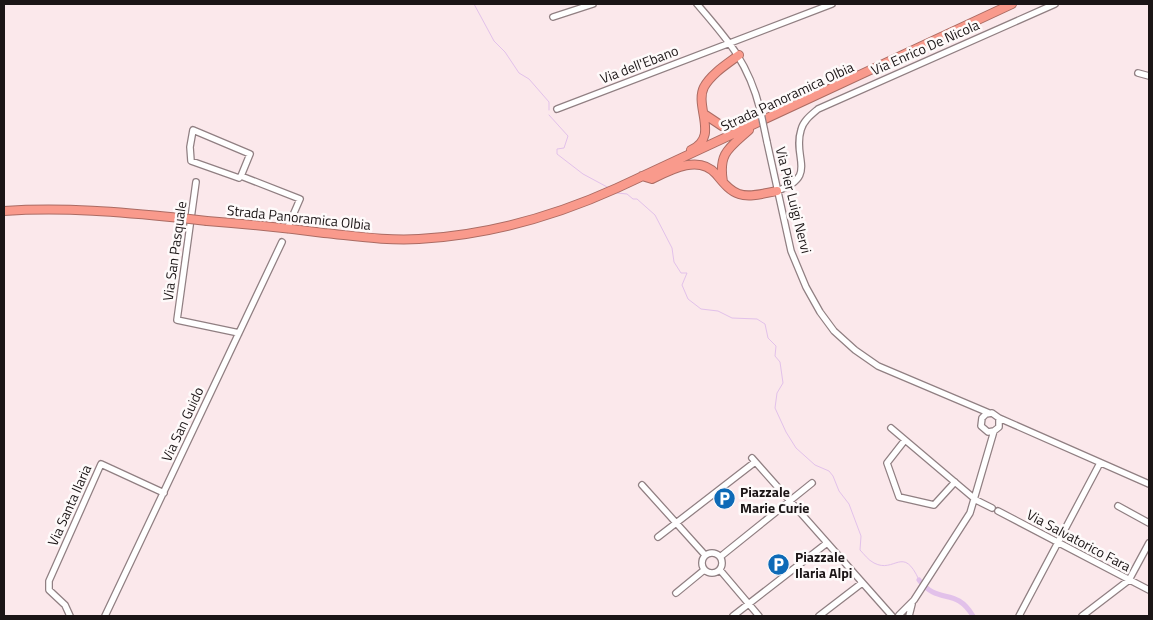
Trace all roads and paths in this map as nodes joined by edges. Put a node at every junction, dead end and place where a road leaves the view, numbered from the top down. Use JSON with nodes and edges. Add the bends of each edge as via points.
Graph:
{"nodes":[{"id":1,"x":593,"y":4,"type":"edge"},
{"id":2,"x":697,"y":4,"type":"edge"},
{"id":3,"x":832,"y":4,"type":"edge"},
{"id":4,"x":1012,"y":4,"type":"edge"},
{"id":5,"x":1054,"y":4,"type":"edge"},
{"id":6,"x":553,"y":17,"type":"dead end"},
{"id":7,"x":730,"y":42,"type":"junction"},
{"id":8,"x":738,"y":55,"type":"junction"},
{"id":9,"x":1138,"y":73,"type":"dead end"},
{"id":10,"x":1149,"y":76,"type":"edge"},
{"id":11,"x":557,"y":109,"type":"dead end"},
{"id":12,"x":704,"y":114,"type":"junction"},
{"id":13,"x":754,"y":126,"type":"junction"},
{"id":14,"x":653,"y":171,"type":"junction"},
{"id":15,"x":241,"y":176,"type":"junction"},
{"id":16,"x":641,"y":177,"type":"junction"},
{"id":17,"x":196,"y":182,"type":"dead end"},
{"id":18,"x":723,"y":182,"type":"junction"},
{"id":19,"x":777,"y":192,"type":"junction"},
{"id":20,"x":4,"y":211,"type":"edge"},
{"id":21,"x":286,"y":228,"type":"junction"},
{"id":22,"x":282,"y":242,"type":"dead end"},
{"id":23,"x":239,"y":333,"type":"junction"},
{"id":24,"x":964,"y":402,"type":"junction"},
{"id":25,"x":989,"y":413,"type":"junction"},
{"id":26,"x":981,"y":420,"type":"junction"},
{"id":27,"x":999,"y":421,"type":"junction"},
{"id":28,"x":891,"y":428,"type":"dead end"},
{"id":29,"x":991,"y":431,"type":"junction"},
{"id":30,"x":905,"y":440,"type":"junction"},
{"id":31,"x":1100,"y":463,"type":"junction"},
{"id":32,"x":812,"y":482,"type":"dead end"},
{"id":33,"x":955,"y":482,"type":"junction"},
{"id":34,"x":1149,"y":484,"type":"edge"},
{"id":35,"x":642,"y":485,"type":"dead end"},
{"id":36,"x":164,"y":493,"type":"junction"},
{"id":37,"x":976,"y":500,"type":"junction"},
{"id":38,"x":790,"y":501,"type":"junction"},
{"id":39,"x":1118,"y":506,"type":"dead end"},
{"id":40,"x":676,"y":522,"type":"junction"},
{"id":41,"x":1149,"y":523,"type":"edge"},
{"id":42,"x":658,"y":538,"type":"dead end"},
{"id":43,"x":827,"y":543,"type":"junction"},
{"id":44,"x":1058,"y":543,"type":"junction"},
{"id":45,"x":1149,"y":543,"type":"edge"},
{"id":46,"x":705,"y":555,"type":"junction"},
{"id":47,"x":720,"y":557,"type":"junction"},
{"id":48,"x":704,"y":570,"type":"junction"},
{"id":49,"x":720,"y":570,"type":"junction"},
{"id":50,"x":1129,"y":580,"type":"junction"},
{"id":51,"x":862,"y":583,"type":"junction"},
{"id":52,"x":1149,"y":590,"type":"edge"},
{"id":53,"x":676,"y":593,"type":"dead end"},
{"id":54,"x":914,"y":600,"type":"junction"},
{"id":55,"x":748,"y":604,"type":"junction"},
{"id":56,"x":70,"y":616,"type":"edge"},
{"id":57,"x":105,"y":616,"type":"edge"},
{"id":58,"x":733,"y":616,"type":"edge"},
{"id":59,"x":759,"y":616,"type":"edge"},
{"id":60,"x":820,"y":616,"type":"edge"},
{"id":61,"x":897,"y":616,"type":"edge"},
{"id":62,"x":909,"y":616,"type":"edge"},
{"id":63,"x":1019,"y":616,"type":"edge"},
{"id":64,"x":1082,"y":616,"type":"edge"}],
"edges":[{"from":1,"to":6,"type":"street"},
{"from":2,"to":7,"type":"street","name":"Via Pier Luigi Nervi"},
{"from":3,"to":7,"type":"street","name":"Via dell'Ebano"},
{"from":4,"to":13,"type":"highway","name":"Strada Panoramica Olbia"},
{"from":5,"to":19,"type":"street","name":"Via Enrico De Nicola","via":[[818,109],[801,129],[800,174],[792,186]]},
{"from":7,"to":8,"type":"street","name":"Via Pier Luigi Nervi"},
{"from":7,"to":11,"type":"street","name":"Via dell'Ebano"},
{"from":8,"to":12,"type":"highway","via":[[704,87],[701,104]]},
{"from":8,"to":19,"type":"street","name":"Via Pier Luigi Nervi","bridge":true,"via":[[754,84]]},
{"from":9,"to":10,"type":"street"},
{"from":12,"to":13,"type":"highway","via":[[722,126]]},
{"from":12,"to":14,"type":"highway","via":[[707,129],[696,148],[662,163]]},
{"from":13,"to":14,"type":"highway","name":"Strada Panoramica Olbia"},
{"from":13,"to":18,"type":"highway","via":[[727,150],[721,168]]},
{"from":14,"to":16,"type":"highway","name":"Strada Panoramica Olbia"},
{"from":15,"to":15,"type":"street","via":[[250,154],[193,130],[191,161]]},
{"from":15,"to":21,"type":"street","via":[[300,199]]},
{"from":16,"to":18,"type":"highway","via":[[652,179],[689,164],[704,165]]},
{"from":16,"to":21,"type":"highway","name":"Strada Panoramica Olbia","via":[[558,213],[486,232],[384,239]]},
{"from":17,"to":23,"type":"street","name":"Via San Pasquale","via":[[177,320]]},
{"from":18,"to":19,"type":"highway","via":[[730,190],[745,195]]},
{"from":19,"to":24,"type":"street","name":"Via Pier Luigi Nervi","via":[[791,251],[806,287],[834,331],[878,366]]},
{"from":20,"to":21,"type":"highway","name":"Strada Panoramica Olbia","bridge":true,"via":[[98,210]]},
{"from":22,"to":23,"type":"street","name":"Via San Guido"},
{"from":23,"to":36,"type":"street","name":"Via San Guido"},
{"from":24,"to":25,"type":"street","name":"Via Pier Luigi Nervi"},
{"from":24,"to":26,"type":"street","name":"Via Pier Luigi Nervi"},
{"from":25,"to":26,"type":"street"},
{"from":25,"to":27,"type":"street"},
{"from":26,"to":29,"type":"street","via":[[981,426]]},
{"from":27,"to":29,"type":"street"},
{"from":27,"to":31,"type":"street","via":[[1021,427]]},
{"from":28,"to":30,"type":"street","name":"Via Salvatorico Fara"},
{"from":29,"to":37,"type":"street"},
{"from":30,"to":33,"type":"street","name":"Via Salvatorico Fara"},
{"from":30,"to":33,"type":"street","via":[[887,463],[900,499],[936,504]]},
{"from":31,"to":34,"type":"street"},
{"from":31,"to":44,"type":"street"},
{"from":32,"to":38,"type":"street"},
{"from":33,"to":37,"type":"street","name":"Via Salvatorico Fara"},
{"from":35,"to":40,"type":"street"},
{"from":36,"to":56,"type":"street","name":"Via Santa Ilaria","via":[[101,464],[49,581],[49,590],[65,605]]},
{"from":36,"to":57,"type":"street","name":"Via San Guido"},
{"from":37,"to":44,"type":"street","name":"Via Salvatorico Fara"},
{"from":37,"to":54,"type":"street"},
{"from":38,"to":40,"type":"street","via":[[753,460]]},
{"from":38,"to":43,"type":"street"},
{"from":38,"to":47,"type":"street"},
{"from":39,"to":41,"type":"street"},
{"from":40,"to":42,"type":"street"},
{"from":40,"to":46,"type":"street"},
{"from":43,"to":51,"type":"street"},
{"from":43,"to":55,"type":"street"},
{"from":44,"to":50,"type":"street","name":"Via Salvatorico Fara"},
{"from":44,"to":63,"type":"street"},
{"from":45,"to":50,"type":"street"},
{"from":46,"to":47,"type":"street","via":[[712,553]]},
{"from":46,"to":48,"type":"street","via":[[702,561]]},
{"from":47,"to":49,"type":"street"},
{"from":48,"to":49,"type":"street","via":[[711,573]]},
{"from":48,"to":53,"type":"street"},
{"from":49,"to":55,"type":"street"},
{"from":50,"to":52,"type":"street","name":"Via Salvatorico Fara"},
{"from":50,"to":64,"type":"street"},
{"from":51,"to":60,"type":"street"},
{"from":51,"to":61,"type":"street"},
{"from":54,"to":61,"type":"street"},
{"from":54,"to":62,"type":"street"},
{"from":55,"to":58,"type":"street"},
{"from":55,"to":59,"type":"street"}]}
